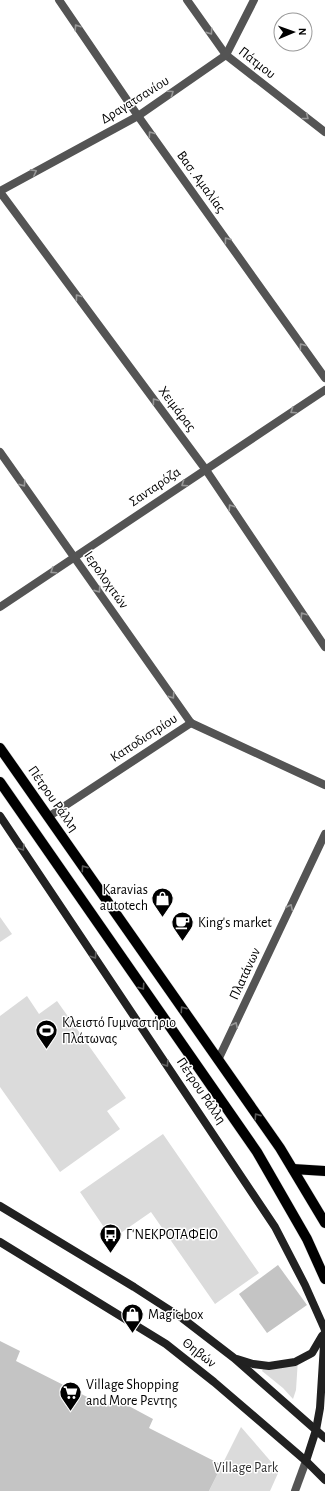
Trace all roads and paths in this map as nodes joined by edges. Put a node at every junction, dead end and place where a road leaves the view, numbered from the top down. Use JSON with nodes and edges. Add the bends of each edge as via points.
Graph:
{"nodes":[{"id":1,"x":59,"y":0,"type":"edge"},
{"id":2,"x":187,"y":0,"type":"edge"},
{"id":3,"x":254,"y":0,"type":"edge"},
{"id":4,"x":226,"y":55,"type":"junction"},
{"id":5,"x":138,"y":116,"type":"junction"},
{"id":6,"x":325,"y":132,"type":"edge"},
{"id":7,"x":0,"y":191,"type":"edge"},
{"id":8,"x":325,"y":378,"type":"edge"},
{"id":9,"x":325,"y":390,"type":"edge"},
{"id":10,"x":0,"y":452,"type":"edge"},
{"id":11,"x":206,"y":470,"type":"junction"},
{"id":12,"x":74,"y":557,"type":"junction"},
{"id":13,"x":0,"y":607,"type":"edge"},
{"id":14,"x":325,"y":647,"type":"edge"},
{"id":15,"x":191,"y":723,"type":"junction"},
{"id":16,"x":0,"y":748,"type":"edge"},
{"id":17,"x":0,"y":782,"type":"edge"},
{"id":18,"x":325,"y":785,"type":"edge"},
{"id":19,"x":0,"y":816,"type":"edge"},
{"id":20,"x":48,"y":817,"type":"junction"},
{"id":21,"x":325,"y":834,"type":"edge"},
{"id":22,"x":218,"y":1060,"type":"junction"},
{"id":23,"x":293,"y":1169,"type":"junction"},
{"id":24,"x":325,"y":1171,"type":"edge"},
{"id":25,"x":0,"y":1206,"type":"edge"},
{"id":26,"x":325,"y":1223,"type":"edge"},
{"id":27,"x":0,"y":1242,"type":"edge"},
{"id":28,"x":325,"y":1279,"type":"edge"},
{"id":29,"x":325,"y":1329,"type":"edge"},
{"id":30,"x":234,"y":1358,"type":"junction"},
{"id":31,"x":316,"y":1430,"type":"junction"},
{"id":32,"x":325,"y":1438,"type":"edge"},
{"id":33,"x":306,"y":1461,"type":"junction"},
{"id":34,"x":325,"y":1480,"type":"edge"},
{"id":35,"x":295,"y":1491,"type":"edge"}],
"edges":[{"from":5,"to":1,"type":"street","name":"Βασ. Αμαλίας","one_way":true},
{"from":2,"to":4,"type":"street","name":"Πάτμου","one_way":true},
{"from":3,"to":4,"type":"street","name":"Δραγατσανίου"},
{"from":5,"to":4,"type":"street","name":"Δραγατσανίου","one_way":true},
{"from":4,"to":6,"type":"street","name":"Πάτμου","one_way":true},
{"from":7,"to":5,"type":"street","name":"Δραγατσανίου","one_way":true},
{"from":8,"to":5,"type":"street","name":"Βασ. Αμαλίας","one_way":true},
{"from":11,"to":7,"type":"street","name":"Χειμάρας","one_way":true},
{"from":9,"to":11,"type":"street","name":"Σανταρόζα","one_way":true},
{"from":10,"to":12,"type":"street","name":"Ιερολοχιτών","one_way":true},
{"from":11,"to":12,"type":"street","name":"Σανταρόζα","one_way":true},
{"from":14,"to":11,"type":"street","name":"Χειμάρας","one_way":true},
{"from":12,"to":13,"type":"street","name":"Σανταρόζα","one_way":true},
{"from":12,"to":15,"type":"street","name":"Ιερολοχιτών","one_way":true},
{"from":15,"to":18,"type":"street","name":"Καποδιστρίου"},
{"from":15,"to":20,"type":"street","name":"Καποδιστρίου"},
{"from":16,"to":20,"type":"main road","name":"Πέτρου Ράλλη"},
{"from":17,"to":28,"type":"main road","name":"Πέτρου Ράλλη","one_way":true,"via":[[257,1152],[307,1239]]},
{"from":19,"to":29,"type":"main road","name":"Πέτρου Ράλλη","one_way":true,"via":[[271,1221],[306,1284]]},
{"from":22,"to":20,"type":"main road","name":"Πέτρου Ράλλη","one_way":true},
{"from":22,"to":21,"type":"street","name":"Πλατάνων","one_way":true},
{"from":23,"to":22,"type":"main road","name":"Πέτρου Ράλλη","one_way":true},
{"from":23,"to":24,"type":"main road"},
{"from":23,"to":26,"type":"main road","name":"Πέτρου Ράλλη"},
{"from":25,"to":30,"type":"main road","name":"Θηβών","via":[[176,1314]]},
{"from":27,"to":33,"type":"main road","name":"Θηβών","via":[[166,1344]]},
{"from":29,"to":30,"type":"main road","via":[[312,1353],[295,1362],[269,1366]]},
{"from":29,"to":31,"type":"main road","via":[[320,1408]]},
{"from":30,"to":31,"type":"main road","name":"Θηβών"},
{"from":31,"to":32,"type":"main road","name":"Θηβών"},
{"from":31,"to":33,"type":"main road"},
{"from":33,"to":34,"type":"main road","name":"Θηβών"},
{"from":33,"to":35,"type":"street"}]}
